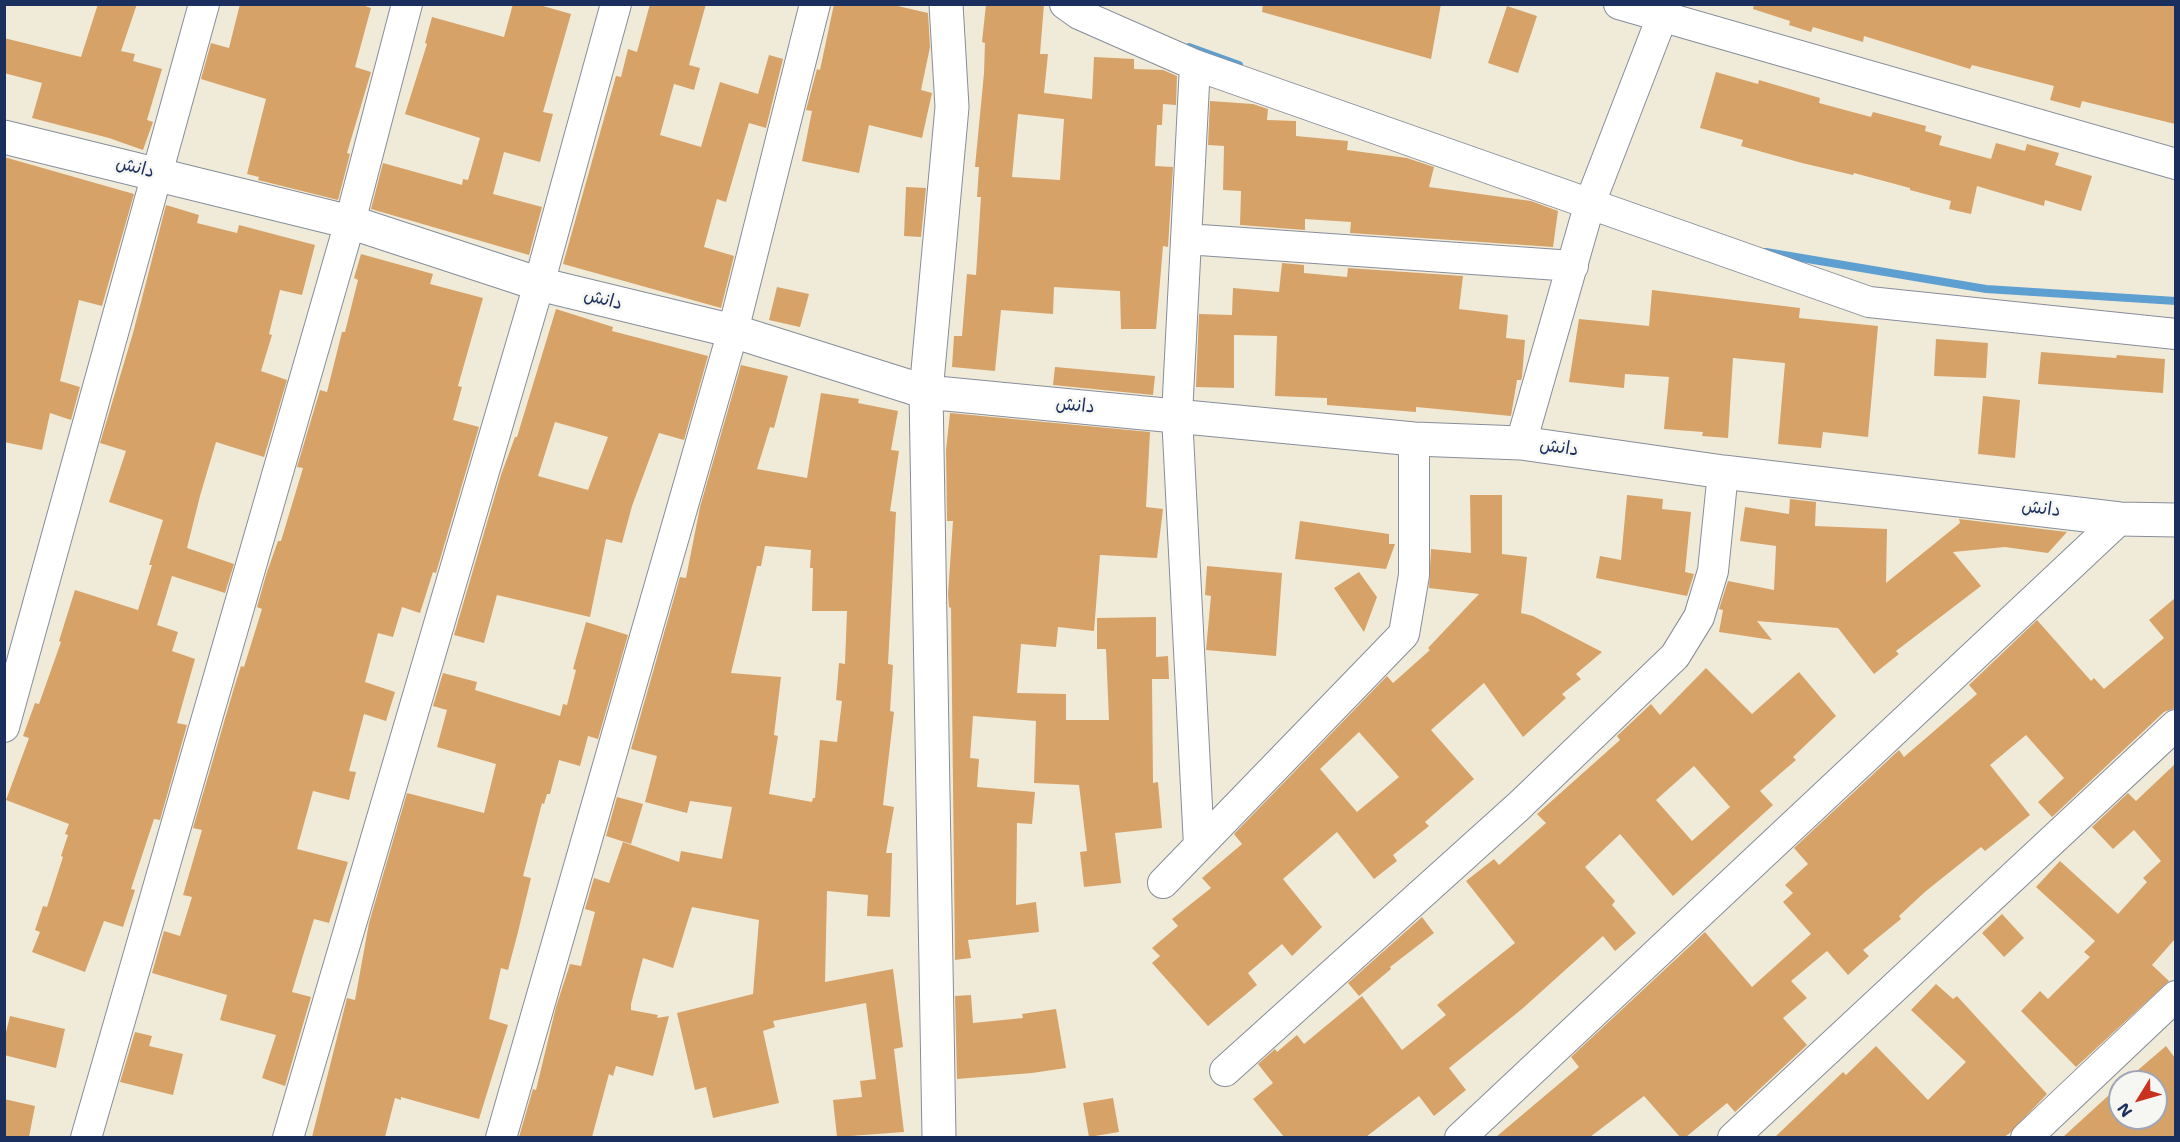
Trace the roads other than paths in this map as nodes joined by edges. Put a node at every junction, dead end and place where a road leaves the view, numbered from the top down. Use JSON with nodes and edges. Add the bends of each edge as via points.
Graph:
{"nodes":[{"id":1,"x":204,"y":4,"type":"edge"},
{"id":2,"x":407,"y":4,"type":"edge"},
{"id":3,"x":616,"y":4,"type":"edge"},
{"id":4,"x":815,"y":4,"type":"edge"},
{"id":5,"x":946,"y":4,"type":"edge"},
{"id":6,"x":1065,"y":4,"type":"edge"},
{"id":7,"x":1619,"y":4,"type":"edge"},
{"id":8,"x":1665,"y":10,"type":"edge"},
{"id":9,"x":1195,"y":65,"type":"junction"},
{"id":10,"x":4,"y":137,"type":"edge"},
{"id":11,"x":2175,"y":164,"type":"edge"},
{"id":12,"x":158,"y":174,"type":"junction"},
{"id":13,"x":1590,"y":203,"type":"junction"},
{"id":14,"x":350,"y":222,"type":"junction"},
{"id":15,"x":1186,"y":239,"type":"junction"},
{"id":16,"x":1573,"y":266,"type":"junction"},
{"id":17,"x":538,"y":284,"type":"junction"},
{"id":18,"x":733,"y":331,"type":"junction"},
{"id":19,"x":2175,"y":334,"type":"edge"},
{"id":20,"x":926,"y":392,"type":"junction"},
{"id":21,"x":1177,"y":415,"type":"junction"},
{"id":22,"x":1414,"y":439,"type":"junction"},
{"id":23,"x":1521,"y":443,"type":"junction"},
{"id":24,"x":1723,"y":472,"type":"junction"},
{"id":25,"x":2120,"y":519,"type":"junction"},
{"id":26,"x":2175,"y":520,"type":"edge"},
{"id":27,"x":2175,"y":725,"type":"edge"},
{"id":28,"x":4,"y":727,"type":"edge"},
{"id":29,"x":1199,"y":846,"type":"junction"},
{"id":30,"x":1163,"y":883,"type":"dead end"},
{"id":31,"x":2175,"y":996,"type":"edge"},
{"id":32,"x":1225,"y":1071,"type":"dead end"},
{"id":33,"x":86,"y":1137,"type":"edge"},
{"id":34,"x":288,"y":1137,"type":"edge"},
{"id":35,"x":501,"y":1137,"type":"edge"},
{"id":36,"x":939,"y":1137,"type":"edge"},
{"id":37,"x":1460,"y":1137,"type":"edge"},
{"id":38,"x":1733,"y":1137,"type":"edge"},
{"id":39,"x":2026,"y":1137,"type":"edge"}],
"edges":[{"from":1,"to":12,"type":"street"},
{"from":2,"to":14,"type":"street"},
{"from":3,"to":17,"type":"street"},
{"from":4,"to":18,"type":"street"},
{"from":5,"to":20,"type":"main road","via":[[952,107]]},
{"from":6,"to":9,"type":"street","via":[[1079,14]]},
{"from":7,"to":8,"type":"street"},
{"from":8,"to":11,"type":"street"},
{"from":8,"to":13,"type":"street"},
{"from":9,"to":13,"type":"street"},
{"from":9,"to":15,"type":"street"},
{"from":10,"to":12,"type":"main road","name":"دانش"},
{"from":12,"to":14,"type":"main road","name":"دانش"},
{"from":12,"to":28,"type":"street"},
{"from":13,"to":16,"type":"street"},
{"from":13,"to":19,"type":"street","via":[[1869,302]]},
{"from":14,"to":17,"type":"main road","name":"دانش"},
{"from":14,"to":33,"type":"street"},
{"from":15,"to":16,"type":"street"},
{"from":15,"to":21,"type":"street"},
{"from":16,"to":23,"type":"street"},
{"from":17,"to":18,"type":"main road","name":"دانش"},
{"from":17,"to":34,"type":"street"},
{"from":18,"to":20,"type":"main road","name":"دانش"},
{"from":18,"to":35,"type":"street"},
{"from":20,"to":21,"type":"main road","name":"دانش"},
{"from":20,"to":36,"type":"main road"},
{"from":21,"to":22,"type":"main road","name":"دانش"},
{"from":21,"to":29,"type":"street"},
{"from":22,"to":23,"type":"main road","name":"دانش"},
{"from":22,"to":29,"type":"street","via":[[1414,575],[1404,634]]},
{"from":23,"to":24,"type":"main road","name":"دانش"},
{"from":24,"to":25,"type":"main road","name":"دانش"},
{"from":24,"to":32,"type":"street","via":[[1713,571],[1699,617],[1675,656],[1519,806]]},
{"from":25,"to":26,"type":"main road","name":"دانش"},
{"from":25,"to":37,"type":"street"},
{"from":27,"to":38,"type":"street"},
{"from":29,"to":30,"type":"street"},
{"from":31,"to":39,"type":"street"}]}
